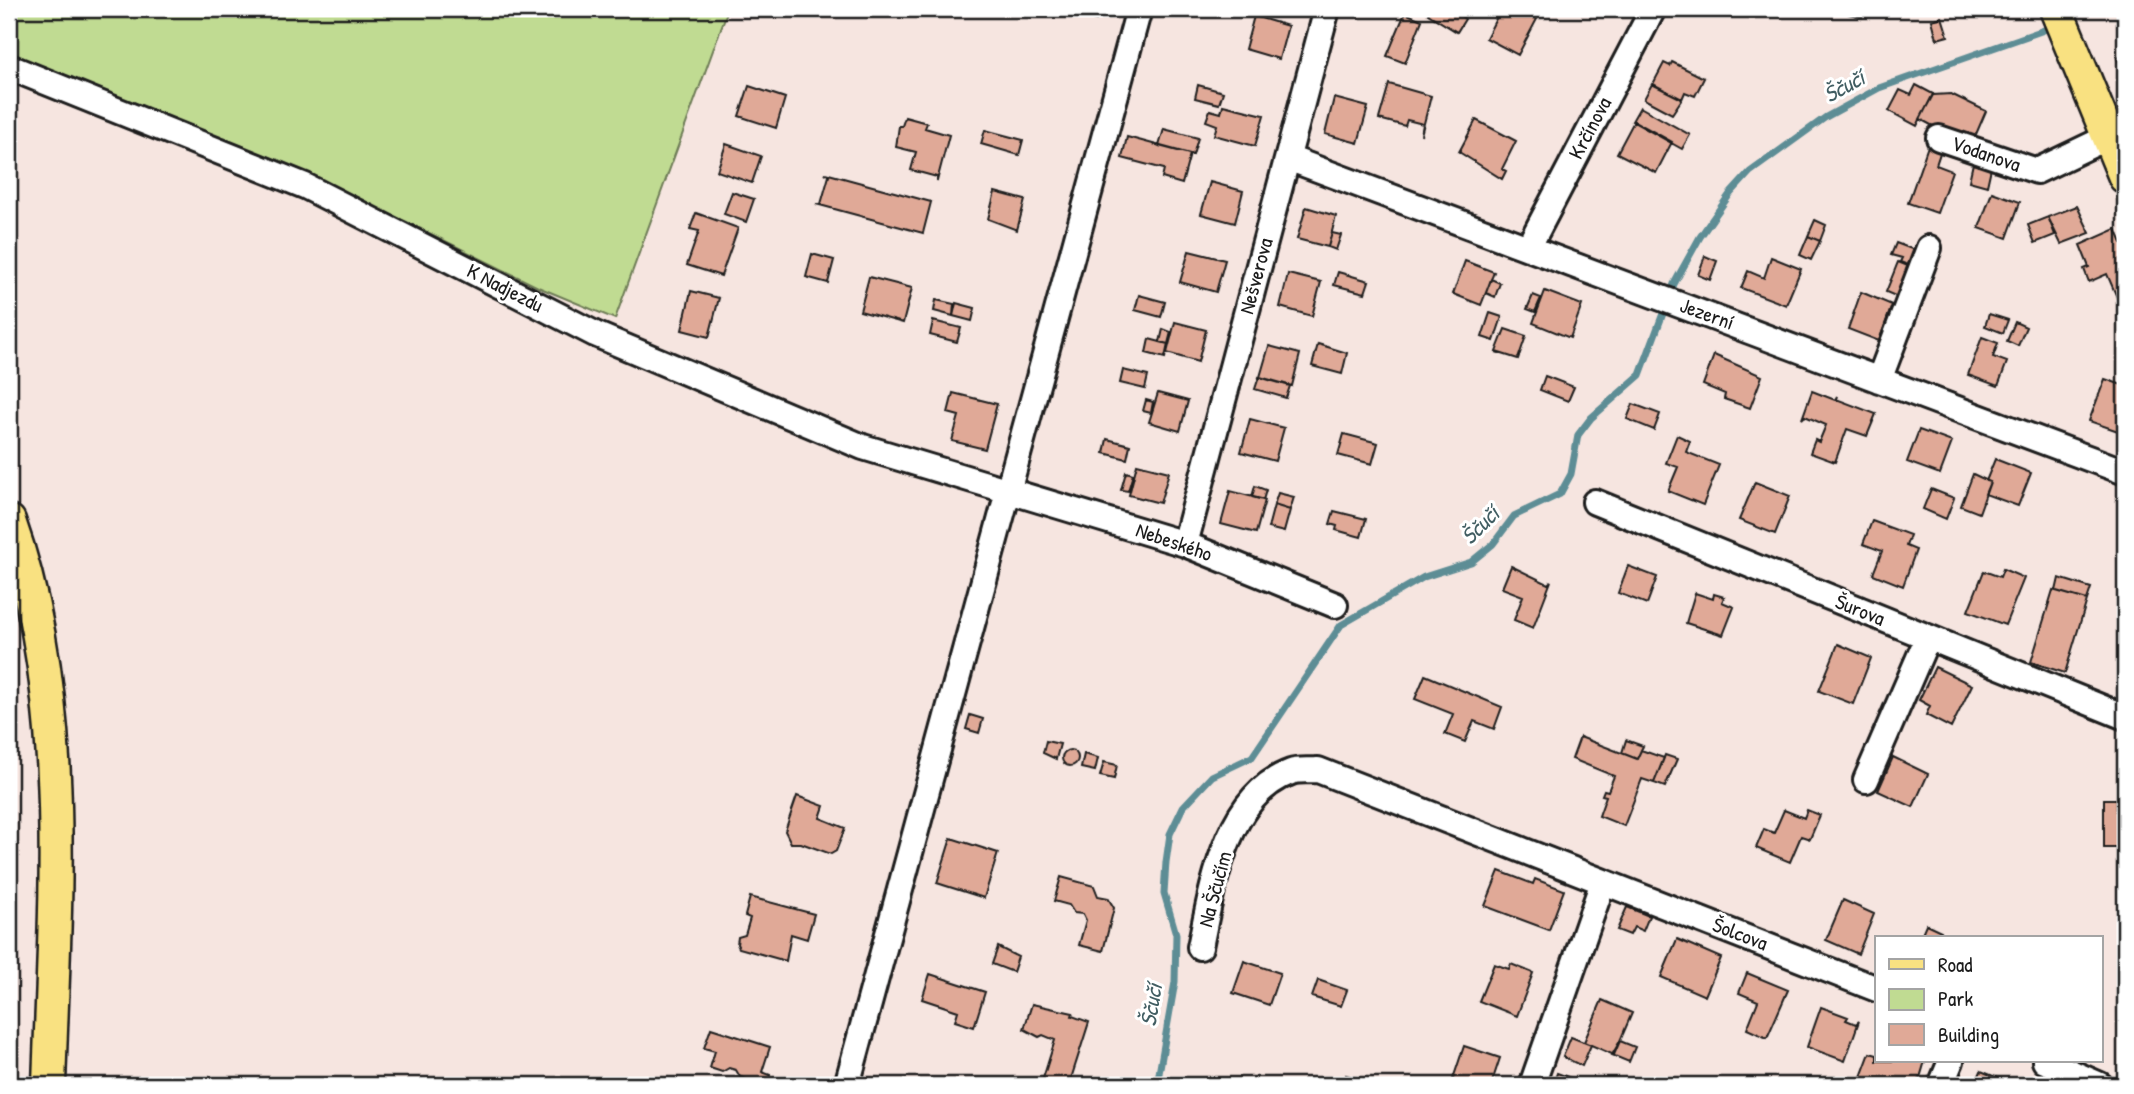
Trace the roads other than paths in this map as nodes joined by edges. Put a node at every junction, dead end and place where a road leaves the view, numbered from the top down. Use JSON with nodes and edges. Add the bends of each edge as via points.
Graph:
{"nodes":[{"id":1,"x":1139,"y":9,"type":"edge"},
{"id":2,"x":1327,"y":9,"type":"edge"},
{"id":3,"x":1653,"y":9,"type":"edge"},
{"id":4,"x":2063,"y":10,"type":"edge"},
{"id":5,"x":9,"y":67,"type":"edge"},
{"id":6,"x":2108,"y":137,"type":"junction"},
{"id":7,"x":1940,"y":138,"type":"dead end"},
{"id":8,"x":1288,"y":158,"type":"junction"},
{"id":9,"x":2125,"y":177,"type":"edge"},
{"id":10,"x":1528,"y":248,"type":"junction"},
{"id":11,"x":1928,"y":248,"type":"dead end"},
{"id":12,"x":1879,"y":380,"type":"junction"},
{"id":13,"x":2125,"y":472,"type":"edge"},
{"id":14,"x":1009,"y":491,"type":"junction"},
{"id":15,"x":1595,"y":502,"type":"dead end"},
{"id":16,"x":9,"y":521,"type":"edge"},
{"id":17,"x":1185,"y":544,"type":"junction"},
{"id":18,"x":1335,"y":605,"type":"dead end"},
{"id":19,"x":1928,"y":637,"type":"junction"},
{"id":20,"x":2125,"y":717,"type":"edge"},
{"id":21,"x":1866,"y":780,"type":"dead end"},
{"id":22,"x":1369,"y":792,"type":"joint"},
{"id":23,"x":1603,"y":881,"type":"junction"},
{"id":24,"x":1200,"y":947,"type":"dead end"},
{"id":25,"x":1875,"y":988,"type":"edge"},
{"id":26,"x":1951,"y":1062,"type":"edge"},
{"id":27,"x":2047,"y":1062,"type":"edge"},
{"id":28,"x":49,"y":1085,"type":"edge"},
{"id":29,"x":847,"y":1085,"type":"edge"},
{"id":30,"x":1532,"y":1085,"type":"edge"},
{"id":31,"x":1941,"y":1085,"type":"edge"},
{"id":32,"x":2100,"y":1085,"type":"edge"}],
"edges":[{"from":1,"to":14,"type":"street"},
{"from":2,"to":8,"type":"street","name":"Nešverova"},
{"from":3,"to":10,"type":"street","name":"Krčínova"},
{"from":4,"to":6,"type":"main road"},
{"from":5,"to":14,"type":"street","name":"K Nadjezdu","via":[[304,186],[607,339],[863,447]]},
{"from":6,"to":7,"type":"street","name":"Vodanova","via":[[2036,171]]},
{"from":6,"to":9,"type":"main road"},
{"from":8,"to":10,"type":"street","name":"Jezerní"},
{"from":8,"to":17,"type":"street","name":"Nešverova"},
{"from":10,"to":12,"type":"street","name":"Jezerní"},
{"from":11,"to":12,"type":"street"},
{"from":12,"to":13,"type":"street","name":"Jezerní"},
{"from":14,"to":17,"type":"street","name":"Nebeského"},
{"from":14,"to":29,"type":"street"},
{"from":15,"to":19,"type":"street","name":"Šurova"},
{"from":16,"to":28,"type":"main road","via":[[32,606],[52,749]]},
{"from":17,"to":18,"type":"street","name":"Nebeského"},
{"from":19,"to":20,"type":"street","name":"Šurova"},
{"from":19,"to":21,"type":"street"},
{"from":22,"to":23,"type":"street","name":"Šolcova"},
{"from":22,"to":24,"type":"street","name":"Na Ščučím","via":[[1318,770],[1293,771],[1250,803],[1221,857]]},
{"from":23,"to":25,"type":"street","name":"Šolcova"},
{"from":23,"to":30,"type":"street"},
{"from":26,"to":31,"type":"street"},
{"from":27,"to":32,"type":"street"}]}
